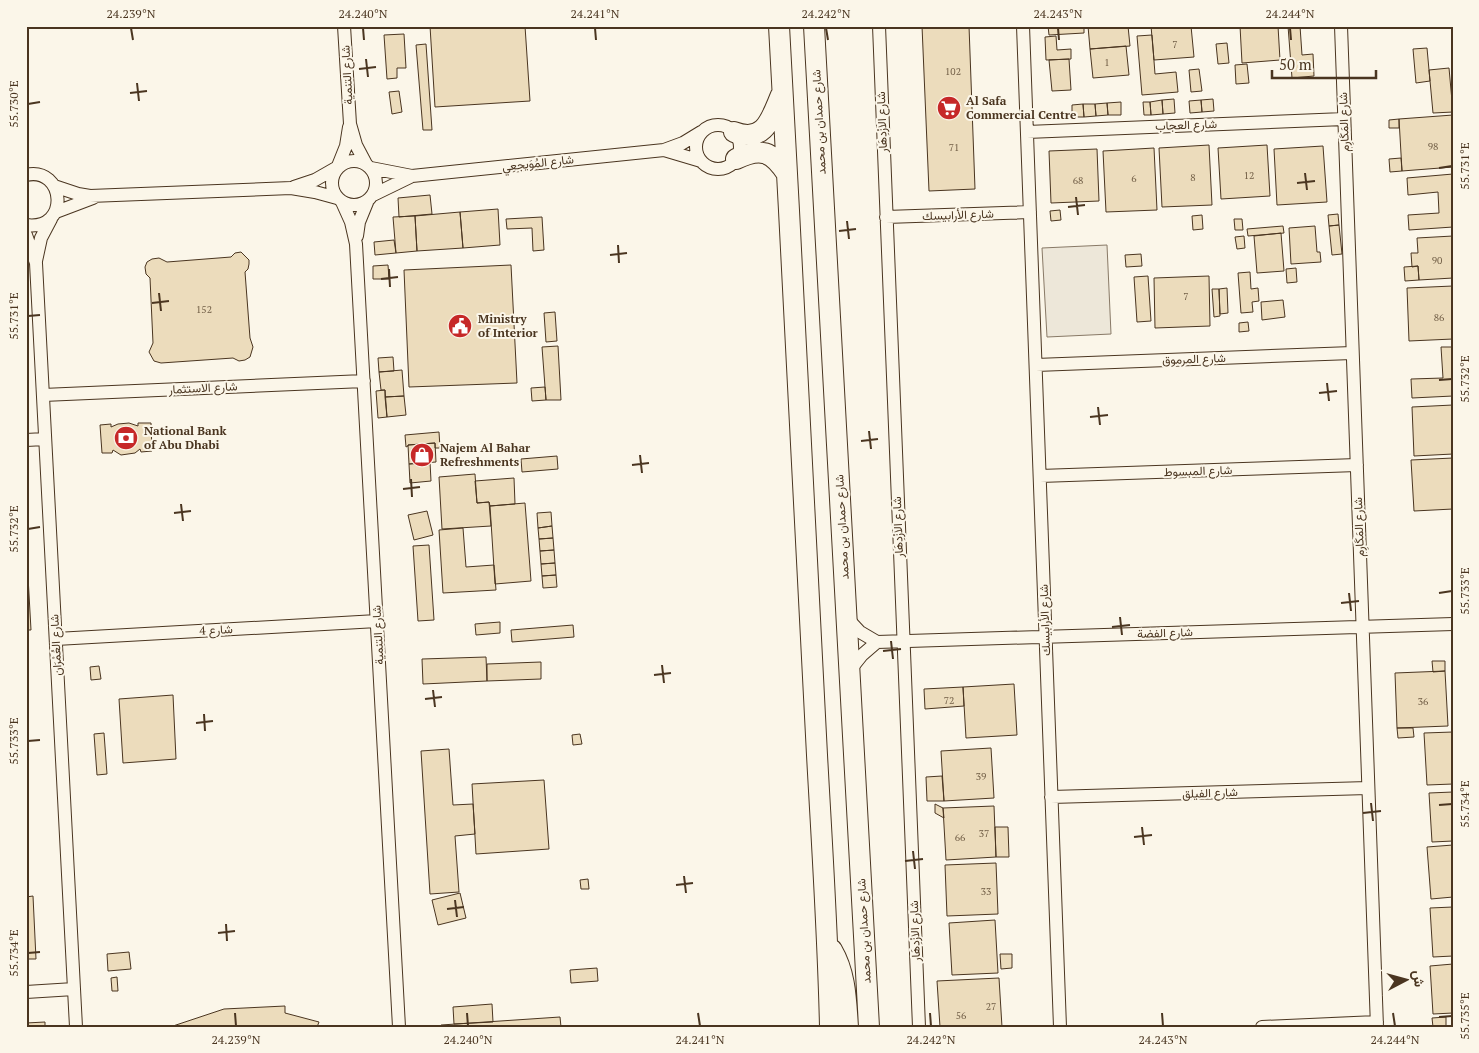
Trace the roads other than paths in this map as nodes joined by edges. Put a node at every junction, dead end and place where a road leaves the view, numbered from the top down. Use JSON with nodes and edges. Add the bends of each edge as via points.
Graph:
{"nodes":[{"id":1,"x":344,"y":26,"type":"edge"},
{"id":2,"x":779,"y":26,"type":"edge"},
{"id":3,"x":814,"y":26,"type":"edge"},
{"id":4,"x":878,"y":26,"type":"edge"},
{"id":5,"x":1023,"y":26,"type":"edge"},
{"id":6,"x":1341,"y":26,"type":"edge"},
{"id":7,"x":782,"y":91,"type":"junction"},
{"id":8,"x":1344,"y":119,"type":"junction"},
{"id":9,"x":350,"y":124,"type":"junction"},
{"id":10,"x":701,"y":132,"type":"junction"},
{"id":11,"x":734,"y":132,"type":"junction"},
{"id":12,"x":1027,"y":132,"type":"junction"},
{"id":13,"x":664,"y":150,"type":"junction"},
{"id":14,"x":736,"y":159,"type":"junction"},
{"id":15,"x":702,"y":161,"type":"junction"},
{"id":16,"x":368,"y":166,"type":"junction"},
{"id":17,"x":337,"y":167,"type":"junction"},
{"id":18,"x":787,"y":174,"type":"junction"},
{"id":19,"x":26,"y":175,"type":"edge"},
{"id":20,"x":412,"y":176,"type":"junction"},
{"id":21,"x":54,"y":186,"type":"junction"},
{"id":22,"x":291,"y":188,"type":"junction"},
{"id":23,"x":102,"y":196,"type":"junction"},
{"id":24,"x":370,"y":198,"type":"junction"},
{"id":25,"x":340,"y":200,"type":"junction"},
{"id":26,"x":1030,"y":212,"type":"junction"},
{"id":27,"x":55,"y":214,"type":"junction"},
{"id":28,"x":886,"y":217,"type":"junction"},
{"id":29,"x":26,"y":225,"type":"edge"},
{"id":30,"x":26,"y":235,"type":"edge"},
{"id":31,"x":356,"y":244,"type":"junction"},
{"id":32,"x":36,"y":264,"type":"junction"},
{"id":33,"x":1352,"y":353,"type":"junction"},
{"id":34,"x":1036,"y":365,"type":"junction"},
{"id":35,"x":364,"y":381,"type":"junction"},
{"id":36,"x":43,"y":395,"type":"junction"},
{"id":37,"x":45,"y":439,"type":"junction"},
{"id":38,"x":26,"y":440,"type":"edge"},
{"id":39,"x":1356,"y":465,"type":"junction"},
{"id":40,"x":1040,"y":476,"type":"junction"},
{"id":41,"x":847,"y":618,"type":"junction"},
{"id":42,"x":377,"y":621,"type":"junction"},
{"id":43,"x":1453,"y":624,"type":"edge"},
{"id":44,"x":1362,"y":626,"type":"junction"},
{"id":45,"x":1045,"y":637,"type":"junction"},
{"id":46,"x":56,"y":639,"type":"junction"},
{"id":47,"x":902,"y":641,"type":"junction"},
{"id":48,"x":877,"y":642,"type":"junction"},
{"id":49,"x":850,"y":670,"type":"junction"},
{"id":50,"x":1368,"y":788,"type":"junction"},
{"id":51,"x":1051,"y":797,"type":"junction"},
{"id":52,"x":828,"y":944,"type":"junction"},
{"id":53,"x":74,"y":989,"type":"junction"},
{"id":54,"x":26,"y":992,"type":"edge"},
{"id":55,"x":1377,"y":1024,"type":"edge"},
{"id":56,"x":76,"y":1027,"type":"edge"},
{"id":57,"x":399,"y":1027,"type":"edge"},
{"id":58,"x":830,"y":1027,"type":"edge"},
{"id":59,"x":848,"y":1027,"type":"edge"},
{"id":60,"x":869,"y":1027,"type":"edge"},
{"id":61,"x":919,"y":1027,"type":"edge"},
{"id":62,"x":1060,"y":1027,"type":"edge"},
{"id":63,"x":1262,"y":1027,"type":"edge"}],
"edges":[{"from":1,"to":9,"type":"street","name":"شارع التنمية"},
{"from":2,"to":7,"type":"main road"},
{"from":3,"to":41,"type":"main road","name":"شارع حمدان بن محمد"},
{"from":4,"to":28,"type":"street","name":"شارع الازْدِهَار"},
{"from":5,"to":12,"type":"street","name":"شارع الأرابيسك"},
{"from":6,"to":8,"type":"street","name":"شارع المَكَارِم"},
{"from":7,"to":11,"type":"main road","via":[[762,131],[746,135]]},
{"from":7,"to":18,"type":"main road"},
{"from":8,"to":12,"type":"street","name":"شارع العجاب"},
{"from":8,"to":33,"type":"street","name":"شارع المَكَارِم"},
{"from":9,"to":16,"type":"street","name":"شارع التنمية","via":[[356,145]]},
{"from":9,"to":17,"type":"street","name":"شارع التنمية","via":[[346,146]]},
{"from":10,"to":11,"type":"street","via":[[717,125]]},
{"from":10,"to":13,"type":"street","name":"شارع المُوَيجعِي"},
{"from":10,"to":15,"type":"street","via":[[696,150]]},
{"from":11,"to":14,"type":"street","via":[[740,145]]},
{"from":12,"to":26,"type":"street","name":"شارع الأرابيسك"},
{"from":13,"to":15,"type":"street","name":"شارع المُوَيجعِي"},
{"from":13,"to":20,"type":"street","name":"شارع المُوَيجعِي"},
{"from":14,"to":15,"type":"street","via":[[730,165],[717,169]]},
{"from":14,"to":18,"type":"main road","via":[[765,152]]},
{"from":16,"to":17,"type":"street","via":[[352,160]]},
{"from":16,"to":20,"type":"street","name":"شارع المُوَيجعِي"},
{"from":16,"to":24,"type":"street","via":[[376,181]]},
{"from":17,"to":22,"type":"street","via":[[315,180]]},
{"from":17,"to":25,"type":"street","via":[[331,184]]},
{"from":18,"to":52,"type":"main road"},
{"from":19,"to":21,"type":"street","via":[[45,177]]},
{"from":20,"to":24,"type":"street","name":"شارع المُوَيجعِي"},
{"from":21,"to":23,"type":"street","via":[[78,194]]},
{"from":21,"to":27,"type":"street","via":[[58,199]]},
{"from":22,"to":23,"type":"street"},
{"from":22,"to":25,"type":"street"},
{"from":23,"to":27,"type":"street","via":[[78,202]]},
{"from":24,"to":25,"type":"street","via":[[355,205]]},
{"from":24,"to":31,"type":"street","name":"شارع التنمية","via":[[359,222]]},
{"from":25,"to":31,"type":"street","name":"شارع التنمية","via":[[351,222]]},
{"from":26,"to":28,"type":"street","name":"شارع الأرابيسك"},
{"from":26,"to":34,"type":"street","name":"شارع الأرابيسك"},
{"from":27,"to":29,"type":"street","via":[[41,224]]},
{"from":27,"to":32,"type":"street","name":"شارع العُمْرَان","via":[[41,238]]},
{"from":28,"to":47,"type":"street","name":"شارع الازْدِهَار"},
{"from":30,"to":32,"type":"street","name":"شارع العُمْرَان"},
{"from":31,"to":35,"type":"street","name":"شارع التنمية"},
{"from":32,"to":36,"type":"street","name":"شارع العُمْرَان"},
{"from":33,"to":34,"type":"street","name":"شارع المرموق"},
{"from":33,"to":39,"type":"street","name":"شارع المَكَارِم"},
{"from":34,"to":40,"type":"street","name":"شارع الأرابيسك"},
{"from":35,"to":36,"type":"street","name":"شارع الاستثمار"},
{"from":35,"to":42,"type":"street","name":"شارع التنمية"},
{"from":36,"to":37,"type":"street","name":"شارع العُمْرَان"},
{"from":37,"to":38,"type":"street"},
{"from":37,"to":46,"type":"street","name":"شارع العُمْرَان"},
{"from":39,"to":40,"type":"street","name":"شارع المبسوط"},
{"from":39,"to":44,"type":"street","name":"شارع المَكَارِم"},
{"from":40,"to":45,"type":"street","name":"شارع الأرابيسك"},
{"from":41,"to":48,"type":"street","via":[[860,632]]},
{"from":41,"to":49,"type":"main road","name":"شارع حمدان بن محمد"},
{"from":42,"to":46,"type":"street","name":"شارع 4"},
{"from":42,"to":57,"type":"street","name":"شارع التنمية"},
{"from":43,"to":44,"type":"street","name":"شارع الفضة"},
{"from":44,"to":45,"type":"street","name":"شارع الفضة"},
{"from":44,"to":50,"type":"street","name":"شارع المَكَارِم"},
{"from":45,"to":47,"type":"street","name":"شارع الفضة"},
{"from":45,"to":51,"type":"street","name":"شارع الأرابيسك"},
{"from":46,"to":53,"type":"street","name":"شارع العُمْرَان"},
{"from":47,"to":48,"type":"street","name":"شارع الفضة"},
{"from":47,"to":61,"type":"street","name":"شارع الازْدِهَار"},
{"from":48,"to":49,"type":"street"},
{"from":49,"to":60,"type":"main road","name":"شارع حمدان بن محمد"},
{"from":50,"to":51,"type":"street","name":"شارع الفيلق"},
{"from":50,"to":55,"type":"street","name":"شارع المَكَارِم"},
{"from":51,"to":62,"type":"street","name":"شارع الأرابيسك"},
{"from":52,"to":58,"type":"main road"},
{"from":52,"to":59,"type":"main road","via":[[844,977]]},
{"from":53,"to":54,"type":"street"},
{"from":53,"to":56,"type":"street","name":"شارع العُمْرَان"},
{"from":55,"to":63,"type":"street"}]}
